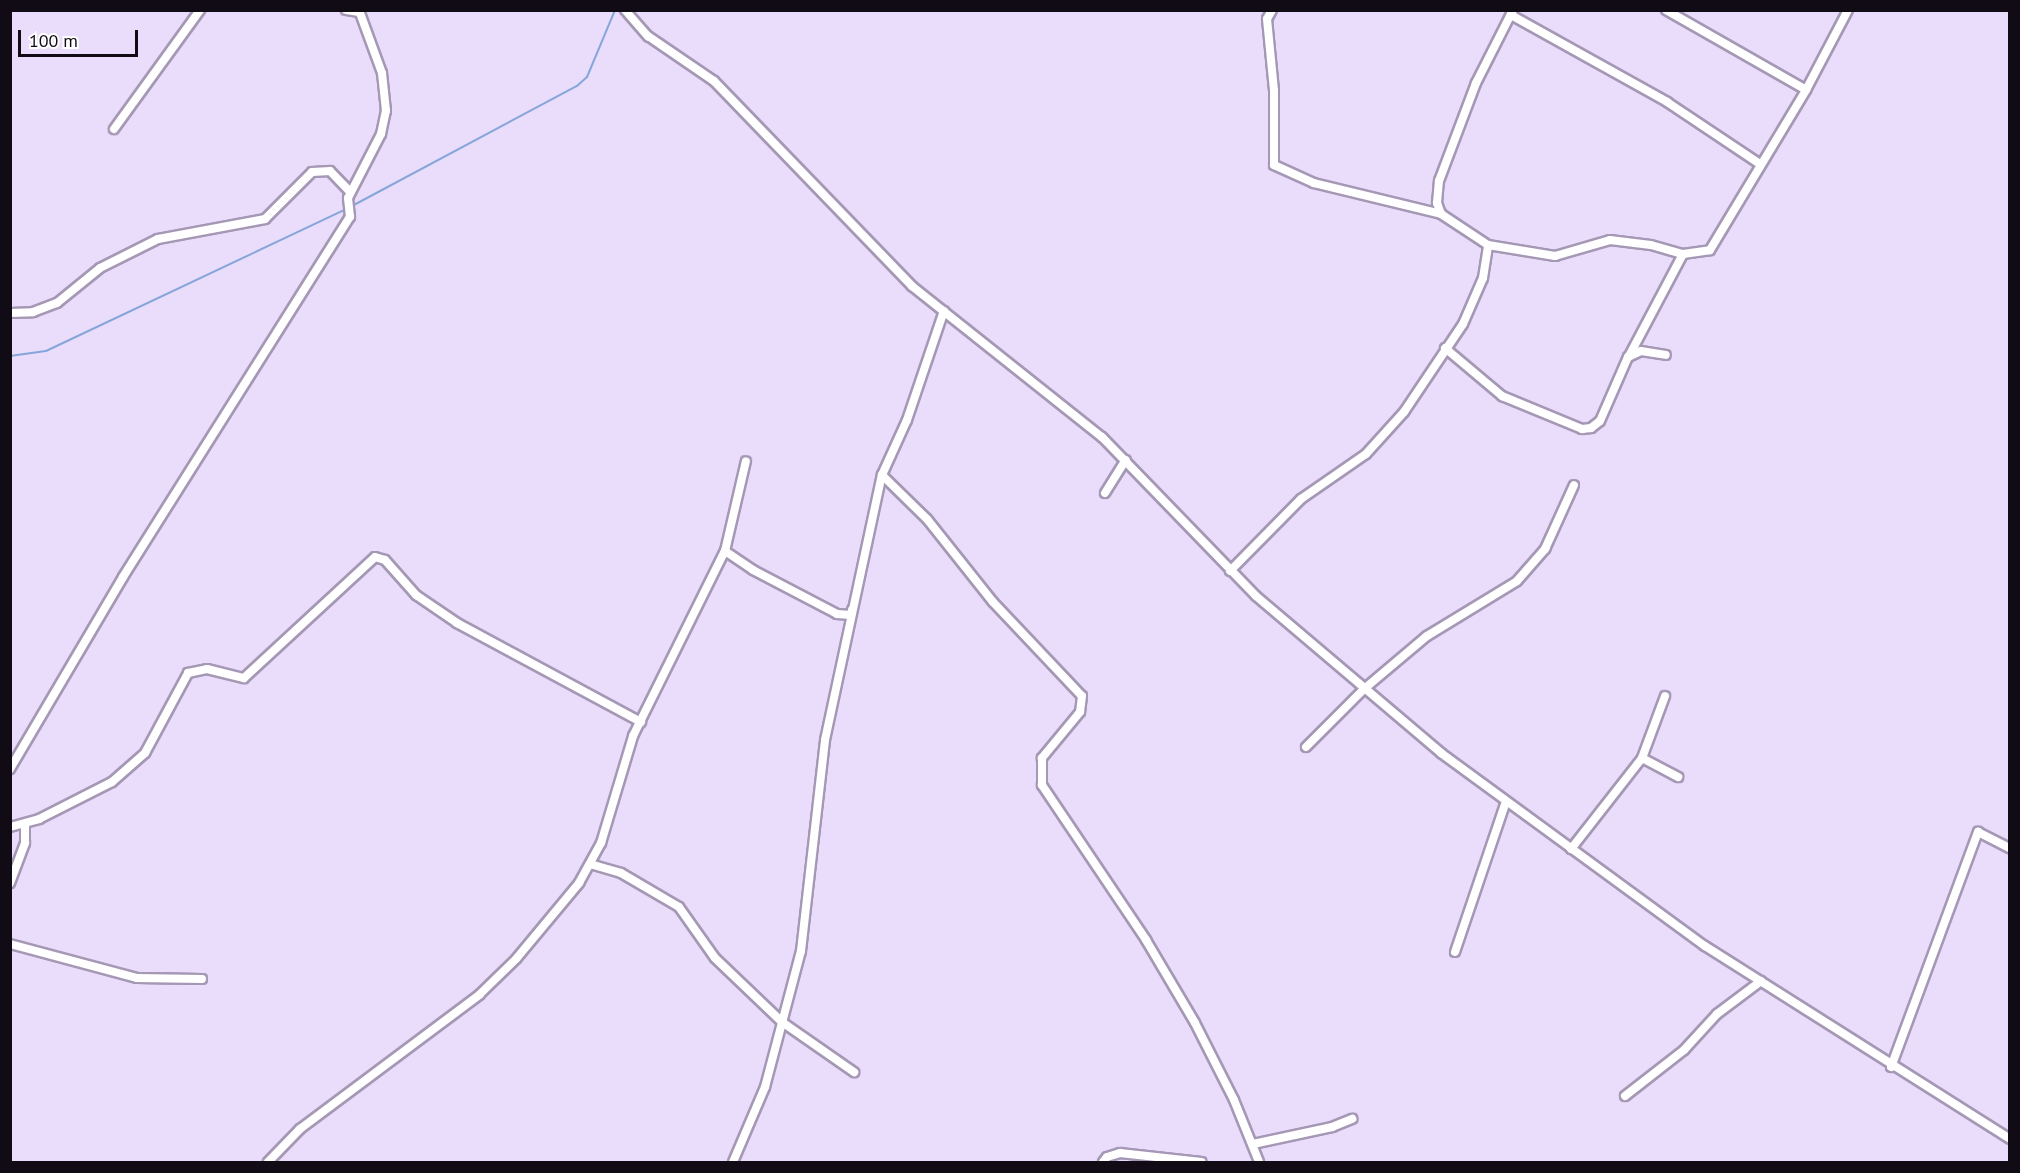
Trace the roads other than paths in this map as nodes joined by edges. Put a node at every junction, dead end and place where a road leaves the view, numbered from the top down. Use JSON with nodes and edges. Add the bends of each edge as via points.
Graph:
{"nodes":[{"id":1,"x":201,"y":10,"type":"edge"},
{"id":2,"x":346,"y":10,"type":"edge"},
{"id":3,"x":625,"y":10,"type":"edge"},
{"id":4,"x":1272,"y":10,"type":"edge"},
{"id":5,"x":1848,"y":10,"type":"edge"},
{"id":6,"x":358,"y":11,"type":"edge"},
{"id":7,"x":1669,"y":11,"type":"edge"},
{"id":8,"x":1512,"y":13,"type":"edge"},
{"id":9,"x":1806,"y":90,"type":"junction"},
{"id":10,"x":114,"y":129,"type":"dead end"},
{"id":11,"x":1760,"y":164,"type":"junction"},
{"id":12,"x":350,"y":192,"type":"junction"},
{"id":13,"x":1441,"y":214,"type":"junction"},
{"id":14,"x":1488,"y":245,"type":"junction"},
{"id":15,"x":1683,"y":254,"type":"junction"},
{"id":16,"x":944,"y":311,"type":"junction"},
{"id":17,"x":10,"y":314,"type":"edge"},
{"id":18,"x":1445,"y":348,"type":"junction"},
{"id":19,"x":1666,"y":355,"type":"dead end"},
{"id":20,"x":1628,"y":357,"type":"junction"},
{"id":21,"x":1126,"y":460,"type":"junction"},
{"id":22,"x":746,"y":461,"type":"dead end"},
{"id":23,"x":882,"y":476,"type":"junction"},
{"id":24,"x":1574,"y":484,"type":"dead end"},
{"id":25,"x":1105,"y":493,"type":"dead end"},
{"id":26,"x":725,"y":551,"type":"junction"},
{"id":27,"x":1230,"y":571,"type":"junction"},
{"id":28,"x":852,"y":610,"type":"junction"},
{"id":29,"x":1364,"y":689,"type":"junction"},
{"id":30,"x":1665,"y":696,"type":"dead end"},
{"id":31,"x":641,"y":722,"type":"junction"},
{"id":32,"x":1306,"y":747,"type":"dead end"},
{"id":33,"x":1642,"y":758,"type":"junction"},
{"id":34,"x":10,"y":769,"type":"edge"},
{"id":35,"x":1678,"y":777,"type":"dead end"},
{"id":36,"x":1506,"y":801,"type":"junction"},
{"id":37,"x":24,"y":825,"type":"junction"},
{"id":38,"x":10,"y":827,"type":"edge"},
{"id":39,"x":2010,"y":848,"type":"edge"},
{"id":40,"x":1571,"y":849,"type":"junction"},
{"id":41,"x":590,"y":864,"type":"junction"},
{"id":42,"x":10,"y":883,"type":"edge"},
{"id":43,"x":10,"y":944,"type":"edge"},
{"id":44,"x":1455,"y":952,"type":"dead end"},
{"id":45,"x":202,"y":979,"type":"dead end"},
{"id":46,"x":1761,"y":981,"type":"junction"},
{"id":47,"x":782,"y":1022,"type":"junction"},
{"id":48,"x":1891,"y":1067,"type":"junction"},
{"id":49,"x":854,"y":1072,"type":"dead end"},
{"id":50,"x":1625,"y":1096,"type":"dead end"},
{"id":51,"x":1352,"y":1119,"type":"dead end"},
{"id":52,"x":2010,"y":1139,"type":"edge"},
{"id":53,"x":1253,"y":1144,"type":"junction"},
{"id":54,"x":268,"y":1162,"type":"edge"},
{"id":55,"x":733,"y":1162,"type":"edge"},
{"id":56,"x":1103,"y":1162,"type":"edge"},
{"id":57,"x":1202,"y":1162,"type":"edge"},
{"id":58,"x":1258,"y":1162,"type":"edge"}],
"edges":[{"from":1,"to":10,"type":"street"},
{"from":2,"to":6,"type":"street"},
{"from":3,"to":16,"type":"street","via":[[648,36],[714,81],[912,286]]},
{"from":4,"to":13,"type":"street","via":[[1267,19],[1274,91],[1274,165],[1314,183]]},
{"from":5,"to":9,"type":"street"},
{"from":6,"to":12,"type":"street","via":[[382,74],[386,111],[381,134]]},
{"from":7,"to":9,"type":"street"},
{"from":8,"to":11,"type":"street","via":[[1659,97]]},
{"from":8,"to":13,"type":"street","via":[[1476,83],[1443,166],[1437,198]]},
{"from":9,"to":11,"type":"street"},
{"from":11,"to":15,"type":"street","via":[[1714,247]]},
{"from":12,"to":17,"type":"street","via":[[330,171],[312,172],[265,219],[158,239],[100,268],[57,303],[33,312]]},
{"from":12,"to":34,"type":"street","via":[[346,203],[352,211],[123,577]]},
{"from":13,"to":14,"type":"street"},
{"from":14,"to":15,"type":"street","via":[[1555,256],[1620,240]]},
{"from":14,"to":18,"type":"street","via":[[1489,258],[1478,291],[1463,324]]},
{"from":15,"to":20,"type":"street"},
{"from":16,"to":21,"type":"street"},
{"from":16,"to":23,"type":"street","via":[[907,420]]},
{"from":18,"to":20,"type":"street","via":[[1502,396],[1582,429],[1600,421]]},
{"from":18,"to":27,"type":"street","via":[[1404,412],[1366,454],[1301,499]]},
{"from":19,"to":20,"type":"street","via":[[1641,351]]},
{"from":21,"to":25,"type":"street"},
{"from":21,"to":27,"type":"street"},
{"from":22,"to":26,"type":"street"},
{"from":23,"to":28,"type":"street"},
{"from":23,"to":53,"type":"street","via":[[927,519],[993,602],[1082,696],[1080,712],[1042,758],[1042,785],[1146,940],[1195,1023]]},
{"from":24,"to":29,"type":"street","via":[[1545,549],[1517,582],[1427,636]]},
{"from":26,"to":28,"type":"street","via":[[837,614],[851,615]]},
{"from":26,"to":31,"type":"street"},
{"from":27,"to":29,"type":"street"},
{"from":28,"to":47,"type":"street","via":[[825,740],[801,951]]},
{"from":29,"to":32,"type":"street"},
{"from":29,"to":36,"type":"street"},
{"from":30,"to":33,"type":"street"},
{"from":31,"to":37,"type":"street","via":[[457,623],[416,595],[384,560],[375,557],[244,678],[207,669],[188,673],[146,753],[134,766],[112,782]]},
{"from":31,"to":41,"type":"street","via":[[618,777],[601,843]]},
{"from":33,"to":35,"type":"street"},
{"from":33,"to":40,"type":"street"},
{"from":36,"to":40,"type":"street"},
{"from":36,"to":44,"type":"street"},
{"from":37,"to":38,"type":"street"},
{"from":37,"to":42,"type":"street","via":[[25,843]]},
{"from":39,"to":48,"type":"street","via":[[1978,832]]},
{"from":40,"to":46,"type":"street","via":[[1652,909]]},
{"from":41,"to":47,"type":"street","via":[[621,873],[679,907],[715,958]]},
{"from":41,"to":54,"type":"street","via":[[516,960],[479,995],[300,1128]]},
{"from":43,"to":45,"type":"street","via":[[137,978]]},
{"from":46,"to":48,"type":"street"},
{"from":46,"to":50,"type":"street","via":[[1717,1014],[1684,1050]]},
{"from":47,"to":49,"type":"street"},
{"from":47,"to":55,"type":"street","via":[[765,1087]]},
{"from":48,"to":52,"type":"street"},
{"from":51,"to":53,"type":"street"},
{"from":53,"to":58,"type":"street"},
{"from":56,"to":57,"type":"street","via":[[1120,1153]]}]}
